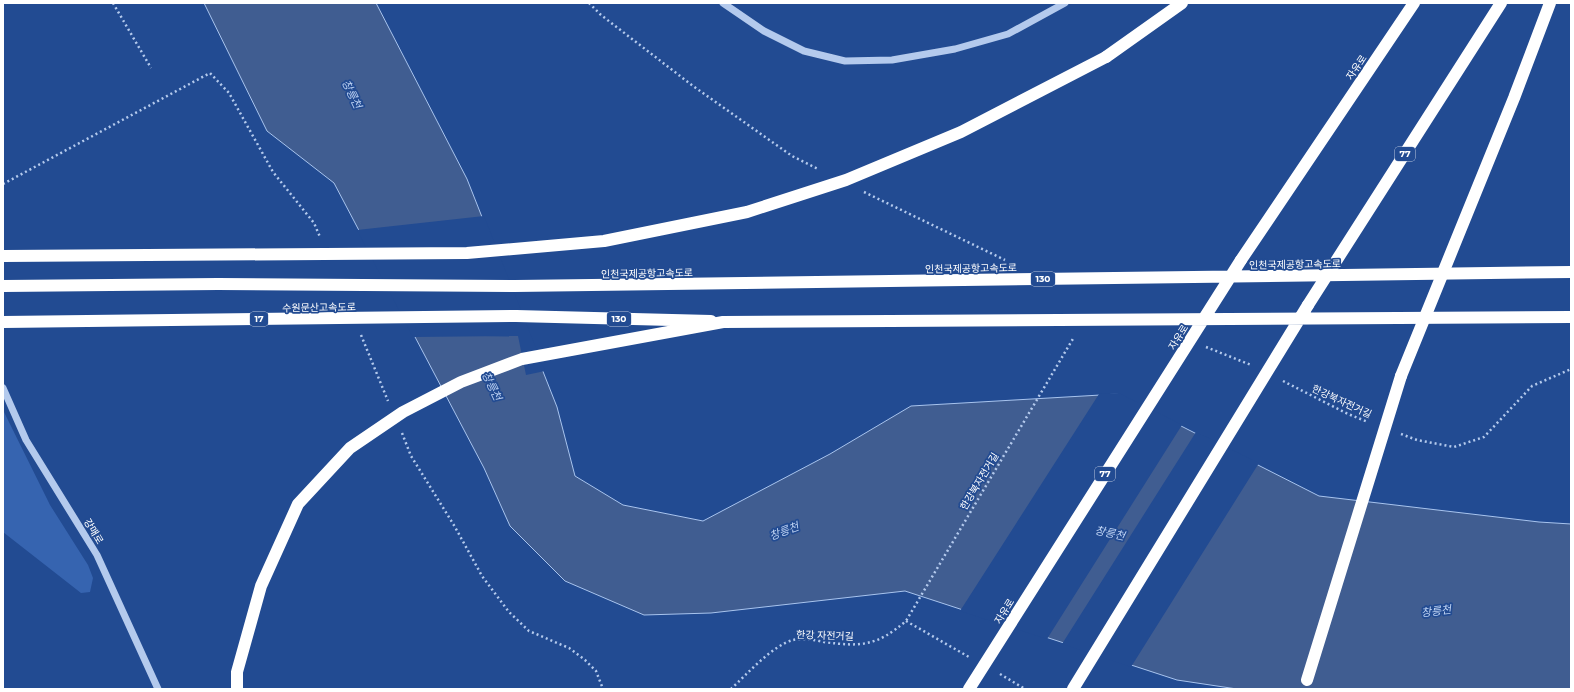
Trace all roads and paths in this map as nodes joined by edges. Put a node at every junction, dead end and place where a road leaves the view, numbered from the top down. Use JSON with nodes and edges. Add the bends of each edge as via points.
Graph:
{"nodes":[{"id":1,"x":113,"y":3,"type":"edge"},
{"id":2,"x":723,"y":3,"type":"edge"},
{"id":3,"x":1065,"y":3,"type":"edge"},
{"id":4,"x":1182,"y":3,"type":"edge"},
{"id":5,"x":1414,"y":3,"type":"edge"},
{"id":6,"x":1501,"y":3,"type":"edge"},
{"id":7,"x":1550,"y":3,"type":"edge"},
{"id":8,"x":151,"y":68,"type":"dead end"},
{"id":9,"x":3,"y":256,"type":"edge"},
{"id":10,"x":1571,"y":272,"type":"edge"},
{"id":11,"x":3,"y":286,"type":"edge"},
{"id":12,"x":516,"y":316,"type":"joint"},
{"id":13,"x":1571,"y":317,"type":"edge"},
{"id":14,"x":3,"y":322,"type":"edge"},
{"id":15,"x":723,"y":322,"type":"junction"},
{"id":16,"x":1205,"y":346,"type":"dead end"},
{"id":17,"x":1256,"y":368,"type":"dead end"},
{"id":18,"x":1055,"y":369,"type":"dead end"},
{"id":19,"x":1571,"y":369,"type":"edge"},
{"id":20,"x":1277,"y":378,"type":"dead end"},
{"id":21,"x":3,"y":388,"type":"edge"},
{"id":22,"x":1369,"y":422,"type":"dead end"},
{"id":23,"x":1397,"y":432,"type":"dead end"},
{"id":24,"x":917,"y":602,"type":"joint"},
{"id":25,"x":906,"y":621,"type":"junction"},
{"id":26,"x":972,"y":659,"type":"dead end"},
{"id":27,"x":999,"y":674,"type":"dead end"},
{"id":28,"x":158,"y":689,"type":"edge"},
{"id":29,"x":237,"y":689,"type":"edge"},
{"id":30,"x":731,"y":689,"type":"edge"},
{"id":31,"x":969,"y":689,"type":"edge"},
{"id":32,"x":1025,"y":689,"type":"edge"},
{"id":33,"x":1073,"y":689,"type":"edge"},
{"id":34,"x":1303,"y":689,"type":"edge"}],
"edges":[{"from":1,"to":8,"type":"path"},
{"from":2,"to":3,"type":"street","via":[[764,31],[804,51],[845,61],[892,60],[955,49],[1008,34]]},
{"from":4,"to":9,"type":"highway","bridge":true,"via":[[1106,57],[961,132],[846,180],[747,212],[604,241],[467,253]]},
{"from":5,"to":31,"type":"highway","name":"자유로","number":"77","bridge":true,"via":[[1241,260]]},
{"from":6,"to":33,"type":"highway","number":"77","bridge":true,"via":[[1308,305]]},
{"from":7,"to":34,"type":"highway","bridge":true,"via":[[1402,376]]},
{"from":10,"to":11,"type":"highway","name":"인천국제공항고속도로","number":"130","bridge":true,"via":[[515,286]]},
{"from":12,"to":14,"type":"highway","name":"수원문산고속도로","number":"17","bridge":true},
{"from":12,"to":15,"type":"highway","number":"130","bridge":true},
{"from":13,"to":15,"type":"highway","number":"130","bridge":true},
{"from":15,"to":29,"type":"highway","bridge":true,"via":[[522,359],[461,382],[403,412],[350,448],[298,504],[261,586],[238,672]]},
{"from":16,"to":17,"type":"path"},
{"from":18,"to":24,"type":"path","name":"한강북자전거길"},
{"from":19,"to":23,"type":"path","via":[[1532,386],[1484,437],[1454,447],[1417,440]]},
{"from":20,"to":22,"type":"path","name":"한강북자전거길"},
{"from":21,"to":28,"type":"street","name":"강매로","via":[[26,440],[97,555]]},
{"from":24,"to":25,"type":"path","name":"한강 자전거길"},
{"from":25,"to":26,"type":"path"},
{"from":25,"to":30,"type":"path","name":"한강 자전거길","via":[[891,634],[868,643],[850,645],[793,640],[771,652]]},
{"from":27,"to":32,"type":"path"}]}
